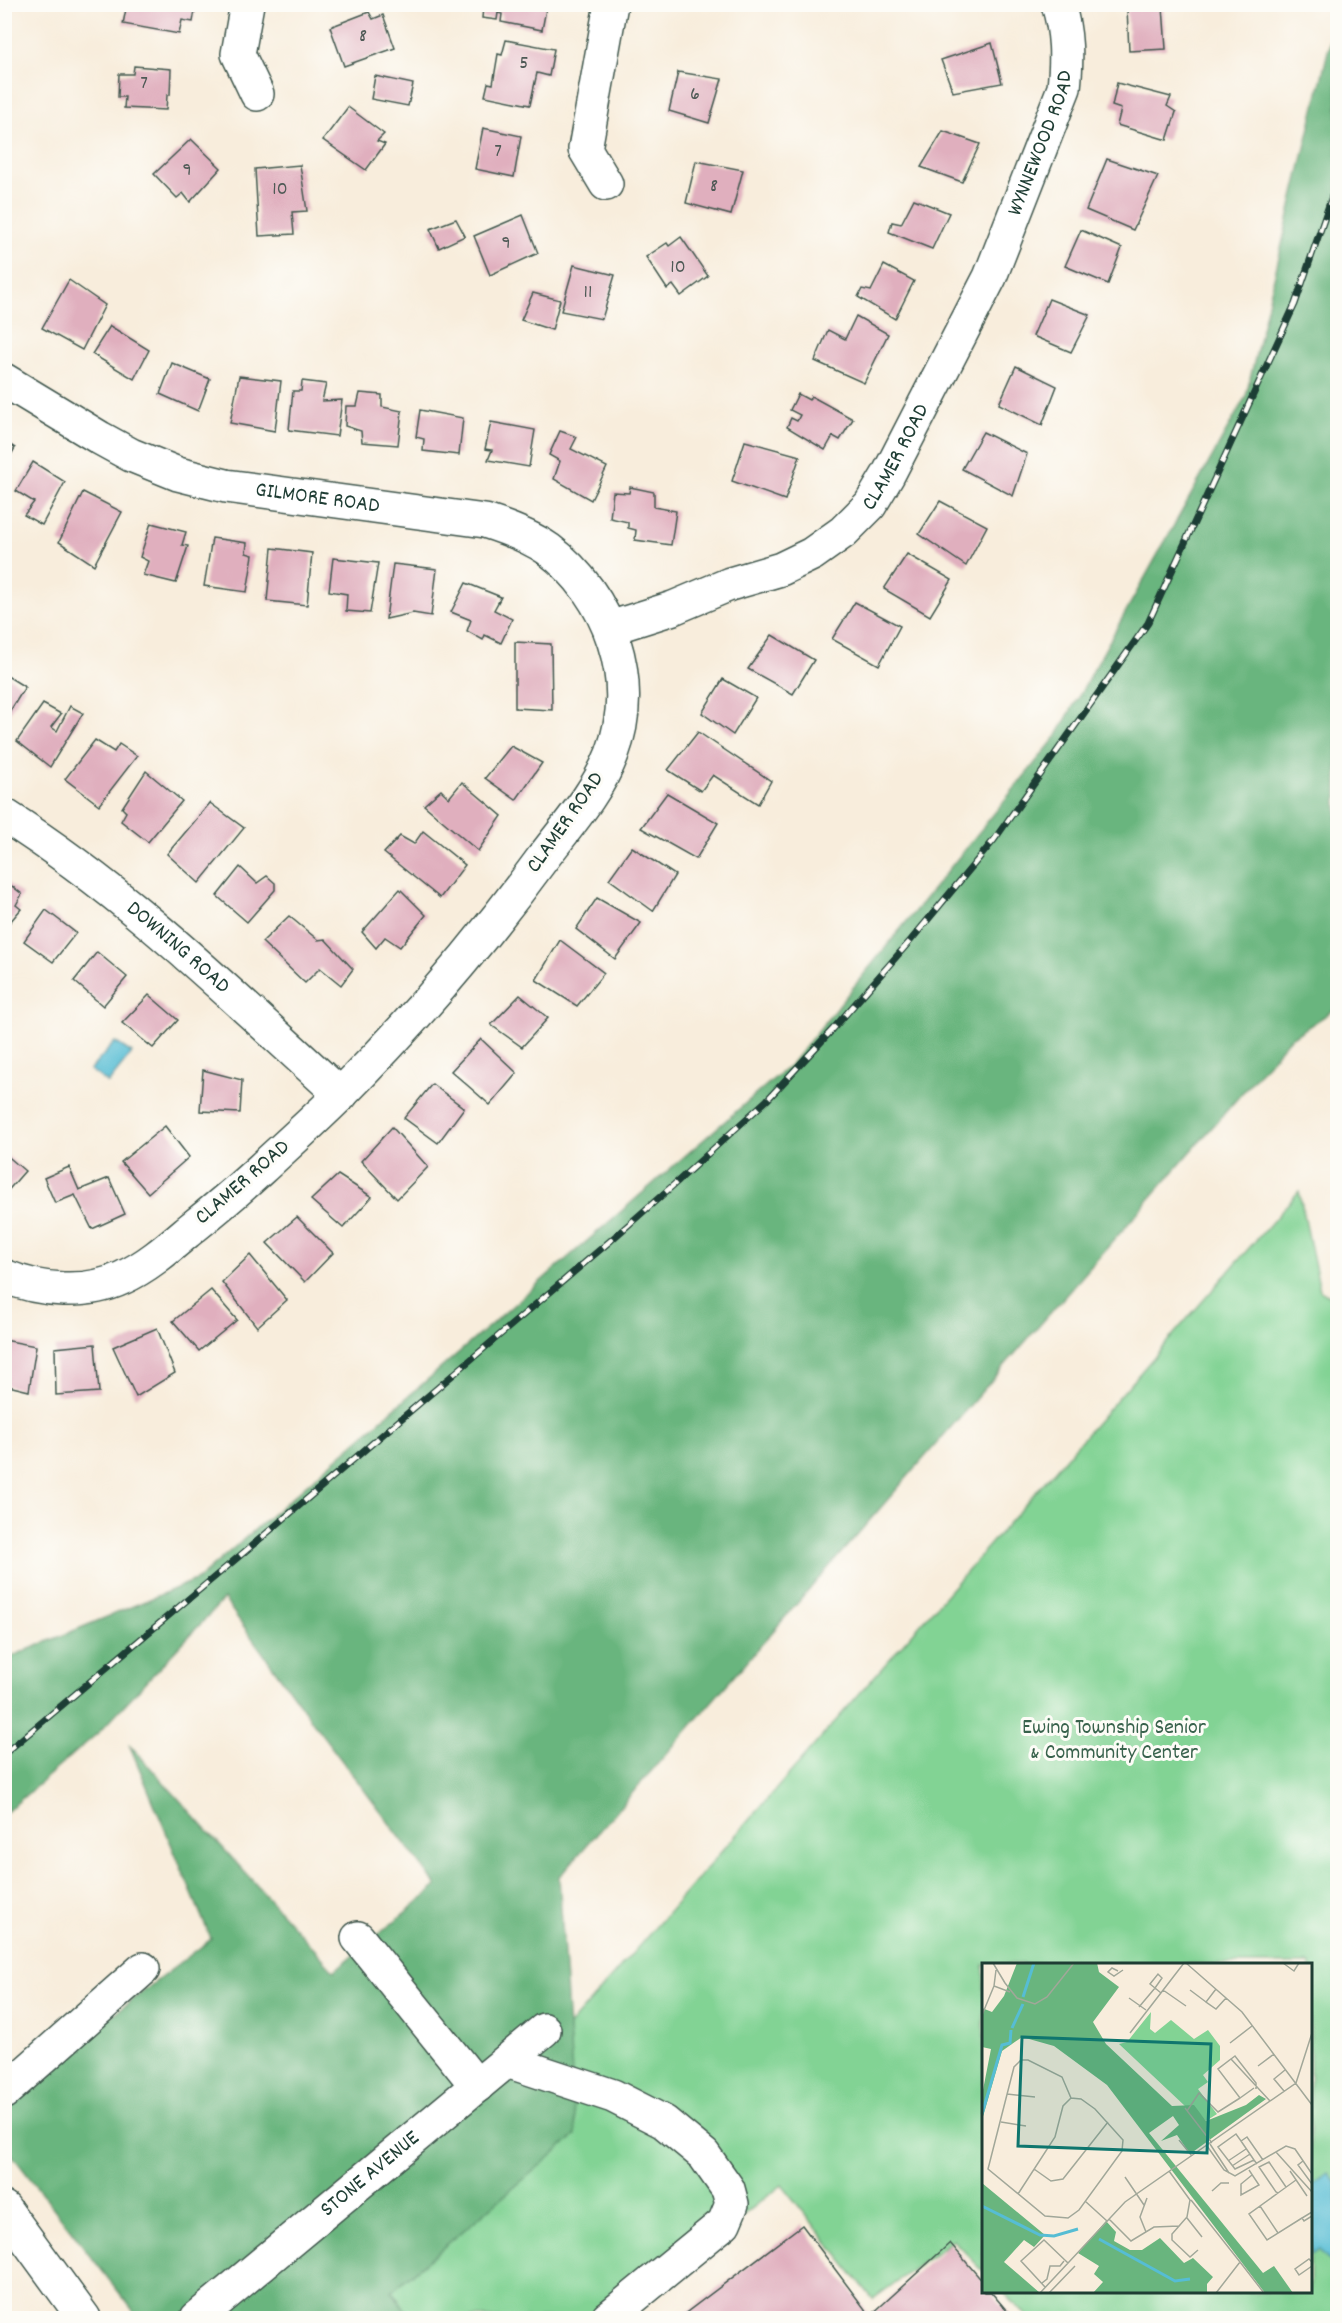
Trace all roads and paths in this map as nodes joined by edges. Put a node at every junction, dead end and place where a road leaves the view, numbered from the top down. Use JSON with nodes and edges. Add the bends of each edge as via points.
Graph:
{"nodes":[{"id":1,"x":247,"y":4,"type":"edge"},
{"id":2,"x":611,"y":4,"type":"edge"},
{"id":3,"x":1058,"y":4,"type":"edge"},
{"id":4,"x":257,"y":94,"type":"dead end"},
{"id":5,"x":606,"y":184,"type":"dead end"},
{"id":6,"x":990,"y":277,"type":"joint"},
{"id":7,"x":4,"y":380,"type":"edge"},
{"id":8,"x":610,"y":628,"type":"junction"},
{"id":9,"x":4,"y":815,"type":"edge"},
{"id":10,"x":340,"y":1095,"type":"junction"},
{"id":11,"x":4,"y":1276,"type":"edge"},
{"id":12,"x":358,"y":1938,"type":"dead end"},
{"id":13,"x":143,"y":1969,"type":"dead end"},
{"id":14,"x":544,"y":2031,"type":"dead end"},
{"id":15,"x":507,"y":2061,"type":"junction"},
{"id":16,"x":477,"y":2085,"type":"junction"},
{"id":17,"x":4,"y":2092,"type":"edge"},
{"id":18,"x":4,"y":2208,"type":"edge"},
{"id":19,"x":82,"y":2318,"type":"edge"},
{"id":20,"x":197,"y":2319,"type":"edge"},
{"id":21,"x":608,"y":2319,"type":"edge"}],
"edges":[{"from":1,"to":4,"type":"street","via":[[238,54]]},
{"from":2,"to":5,"type":"street","via":[[585,149]]},
{"from":3,"to":6,"type":"street","name":"WYNNEWOOD ROAD","via":[[1066,30],[1064,88]]},
{"from":6,"to":8,"type":"street","name":"CLAMER ROAD","via":[[888,475],[870,504],[843,532],[812,554],[781,568]]},
{"from":7,"to":8,"type":"street","name":"GILMORE ROAD","via":[[110,444],[178,474],[226,486],[486,521],[518,532],[573,571],[596,600]]},
{"from":8,"to":10,"type":"street","name":"CLAMER ROAD","via":[[622,685],[620,720],[612,753],[596,786],[495,923]]},
{"from":9,"to":10,"type":"street","name":"DOWNING ROAD","via":[[112,892]]},
{"from":10,"to":11,"type":"street","name":"CLAMER ROAD","via":[[236,1193],[149,1264],[119,1280],[88,1288],[55,1289]]},
{"from":12,"to":16,"type":"street"},
{"from":13,"to":17,"type":"street"},
{"from":14,"to":15,"type":"street","name":"STONE AVENUE"},
{"from":15,"to":16,"type":"street","name":"STONE AVENUE"},
{"from":15,"to":21,"type":"street","via":[[613,2096],[664,2122],[704,2155],[728,2189],[732,2204],[724,2223]]},
{"from":16,"to":20,"type":"street","name":"STONE AVENUE"},
{"from":18,"to":19,"type":"street"}]}
